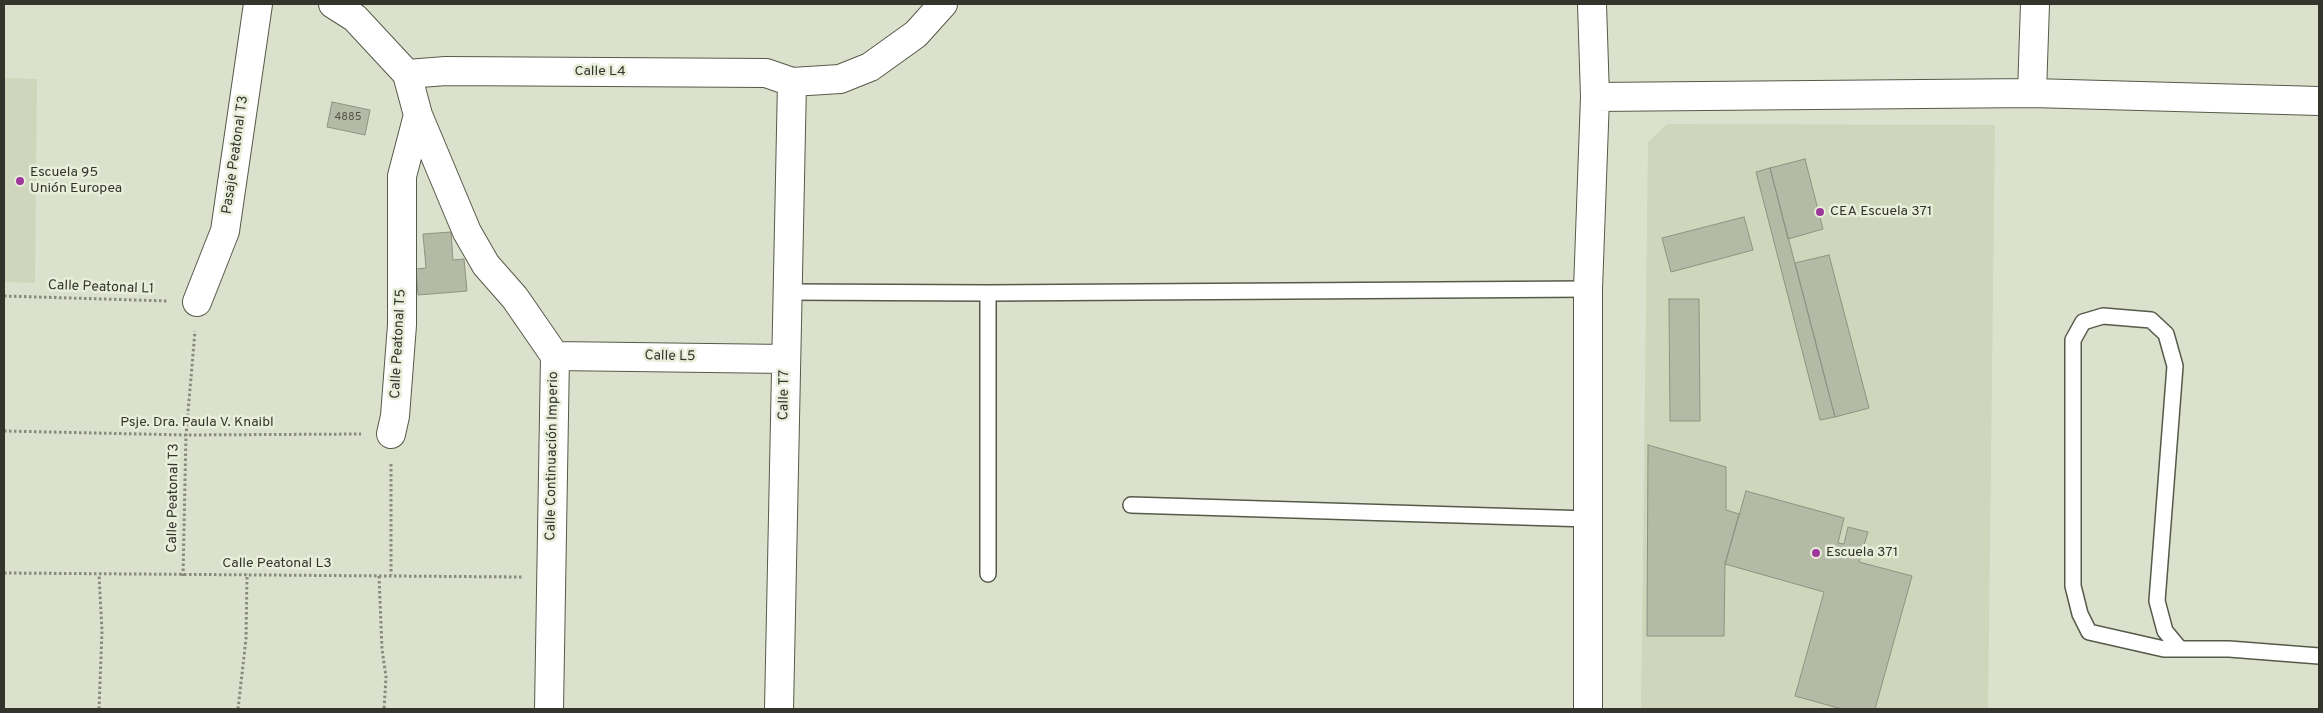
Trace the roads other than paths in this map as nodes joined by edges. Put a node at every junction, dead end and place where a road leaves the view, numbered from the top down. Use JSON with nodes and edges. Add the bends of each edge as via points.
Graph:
{"nodes":[{"id":1,"x":258,"y":4,"type":"edge"},
{"id":2,"x":333,"y":4,"type":"edge"},
{"id":3,"x":943,"y":4,"type":"edge"},
{"id":4,"x":1592,"y":4,"type":"edge"},
{"id":5,"x":2035,"y":4,"type":"edge"},
{"id":6,"x":407,"y":74,"type":"junction"},
{"id":7,"x":792,"y":82,"type":"junction"},
{"id":8,"x":2032,"y":93,"type":"junction"},
{"id":9,"x":1594,"y":97,"type":"junction"},
{"id":10,"x":2319,"y":101,"type":"edge"},
{"id":11,"x":418,"y":115,"type":"junction"},
{"id":12,"x":1588,"y":289,"type":"junction"},
{"id":13,"x":787,"y":292,"type":"junction"},
{"id":14,"x":988,"y":293,"type":"junction"},
{"id":15,"x":197,"y":302,"type":"road end"},
{"id":16,"x":555,"y":356,"type":"junction"},
{"id":17,"x":786,"y":359,"type":"junction"},
{"id":18,"x":391,"y":434,"type":"road end"},
{"id":19,"x":1131,"y":505,"type":"dead end"},
{"id":20,"x":1589,"y":518,"type":"junction"},
{"id":21,"x":988,"y":574,"type":"dead end"},
{"id":22,"x":2180,"y":649,"type":"junction"},
{"id":23,"x":2319,"y":656,"type":"edge"},
{"id":24,"x":549,"y":709,"type":"edge"},
{"id":25,"x":779,"y":709,"type":"edge"},
{"id":26,"x":1588,"y":709,"type":"edge"}],
"edges":[{"from":1,"to":15,"type":"street","name":"Pasaje Peatonal T3","via":[[225,231]]},
{"from":2,"to":6,"type":"street","name":"Calle Continuación Imperio","via":[[355,18]]},
{"from":3,"to":7,"type":"street","via":[[916,34],[870,67],[840,79]]},
{"from":4,"to":9,"type":"street"},
{"from":5,"to":8,"type":"street"},
{"from":6,"to":7,"type":"street","name":"Calle L4","via":[[446,71],[766,73]]},
{"from":6,"to":11,"type":"street","name":"Calle Continuación Imperio"},
{"from":7,"to":13,"type":"street","name":"Calle T7"},
{"from":8,"to":9,"type":"street"},
{"from":8,"to":10,"type":"street"},
{"from":9,"to":12,"type":"street"},
{"from":11,"to":16,"type":"street","name":"Calle Continuación Imperio","via":[[467,232],[486,265],[515,298]]},
{"from":11,"to":18,"type":"street","name":"Calle Peatonal T5","via":[[402,176],[402,325]]},
{"from":12,"to":14,"type":"lane"},
{"from":12,"to":20,"type":"street"},
{"from":13,"to":14,"type":"lane"},
{"from":13,"to":17,"type":"street","name":"Calle T7"},
{"from":14,"to":21,"type":"lane"},
{"from":16,"to":17,"type":"street","name":"Calle L5"},
{"from":16,"to":24,"type":"street","name":"Calle Continuación Imperio"},
{"from":17,"to":25,"type":"street","name":"Calle T7"},
{"from":19,"to":20,"type":"lane"},
{"from":20,"to":26,"type":"street"},
{"from":22,"to":22,"type":"lane","via":[[2164,649],[2089,632],[2080,614],[2073,586],[2073,340],[2083,322],[2103,316],[2151,320],[2166,334],[2175,366],[2157,601],[2166,631]]},
{"from":22,"to":23,"type":"lane"}]}
